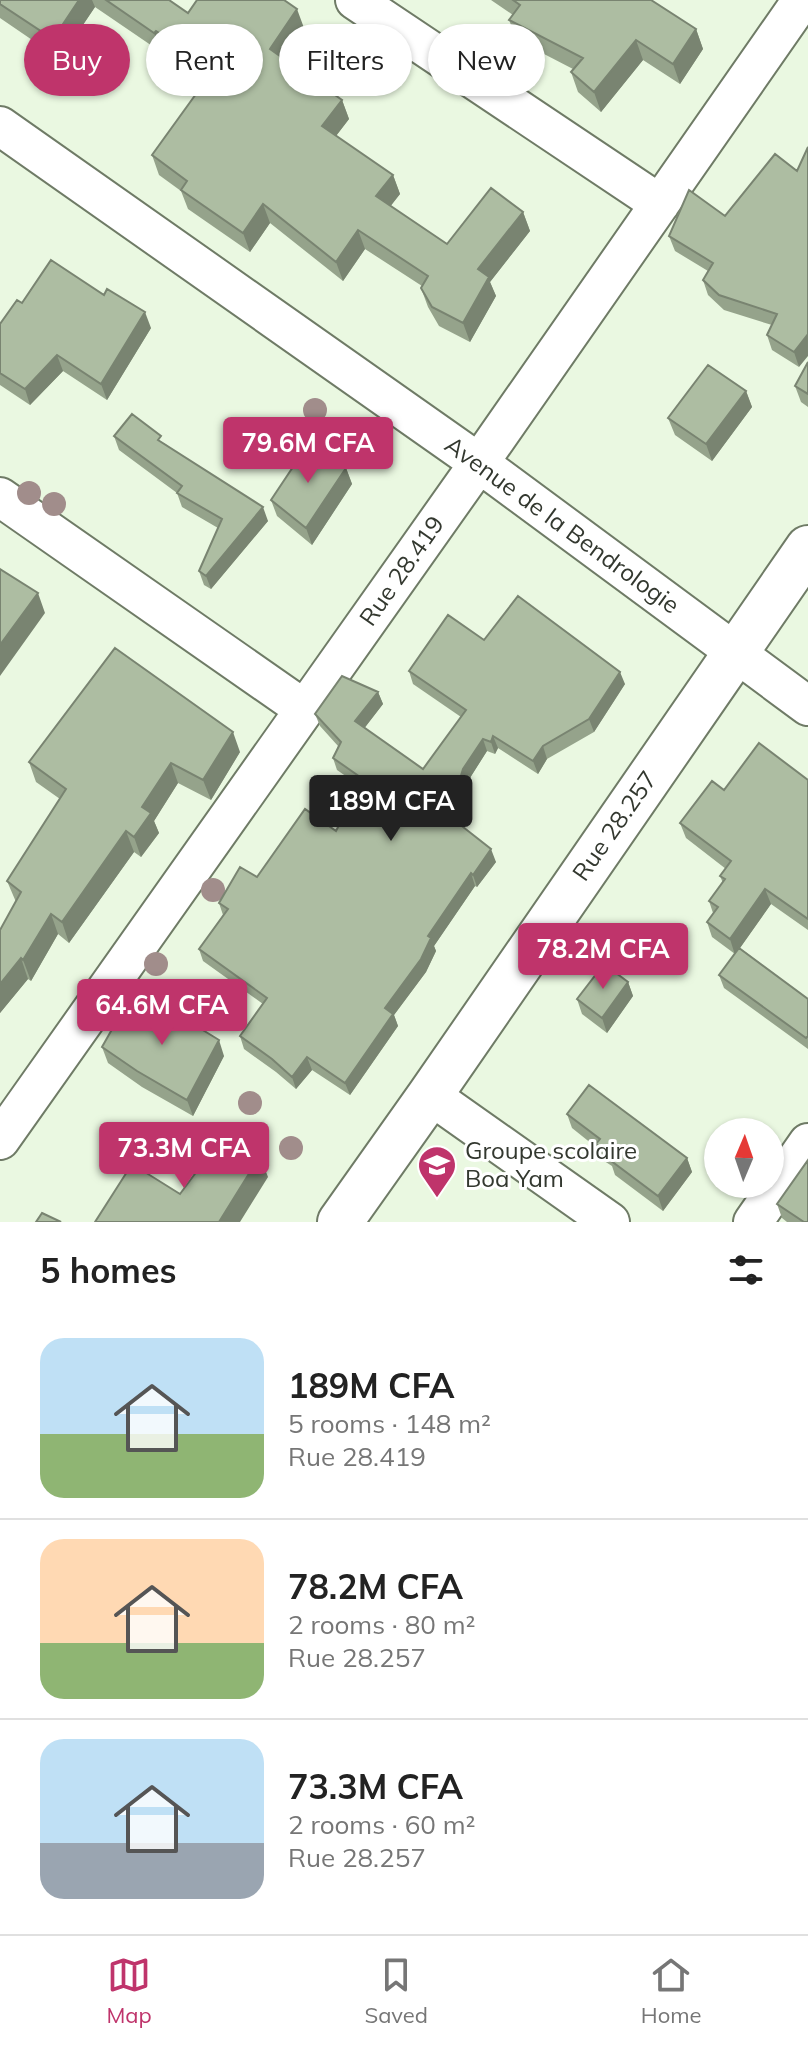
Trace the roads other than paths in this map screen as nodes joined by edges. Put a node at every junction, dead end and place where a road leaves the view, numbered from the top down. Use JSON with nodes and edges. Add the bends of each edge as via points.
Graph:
{"nodes":[{"id":1,"x":355,"y":0,"type":"edge"},
{"id":2,"x":802,"y":0,"type":"edge"},
{"id":3,"x":0,"y":126,"type":"edge"},
{"id":4,"x":660,"y":204,"type":"junction"},
{"id":5,"x":479,"y":463,"type":"junction"},
{"id":6,"x":0,"y":497,"type":"edge"},
{"id":7,"x":808,"y":548,"type":"edge"},
{"id":8,"x":734,"y":653,"type":"junction"},
{"id":9,"x":808,"y":706,"type":"edge"},
{"id":10,"x":304,"y":709,"type":"junction"},
{"id":11,"x":430,"y":1095,"type":"junction"},
{"id":12,"x":11,"y":1102,"type":"edge"},
{"id":13,"x":0,"y":1140,"type":"edge"},
{"id":14,"x":808,"y":1143,"type":"edge"},
{"id":15,"x":340,"y":1222,"type":"edge"},
{"id":16,"x":610,"y":1222,"type":"edge"},
{"id":17,"x":753,"y":1222,"type":"edge"}],
"edges":[{"from":1,"to":4,"type":"street"},
{"from":2,"to":4,"type":"street","name":"Rue 28.419"},
{"from":3,"to":5,"type":"street","name":"Avenue de la Bendrologie"},
{"from":4,"to":5,"type":"street","name":"Rue 28.419"},
{"from":5,"to":8,"type":"street","name":"Avenue de la Bendrologie"},
{"from":5,"to":10,"type":"street","name":"Rue 28.419"},
{"from":6,"to":10,"type":"street"},
{"from":7,"to":8,"type":"street","name":"Rue 28.257"},
{"from":8,"to":9,"type":"street","name":"Avenue de la Bendrologie"},
{"from":8,"to":11,"type":"street","name":"Rue 28.257"},
{"from":10,"to":12,"type":"street","name":"Rue 28.419"},
{"from":11,"to":15,"type":"street","name":"Rue 28.257"},
{"from":11,"to":16,"type":"street"},
{"from":12,"to":13,"type":"street","name":"Rue 28.419"},
{"from":14,"to":17,"type":"street"}]}
